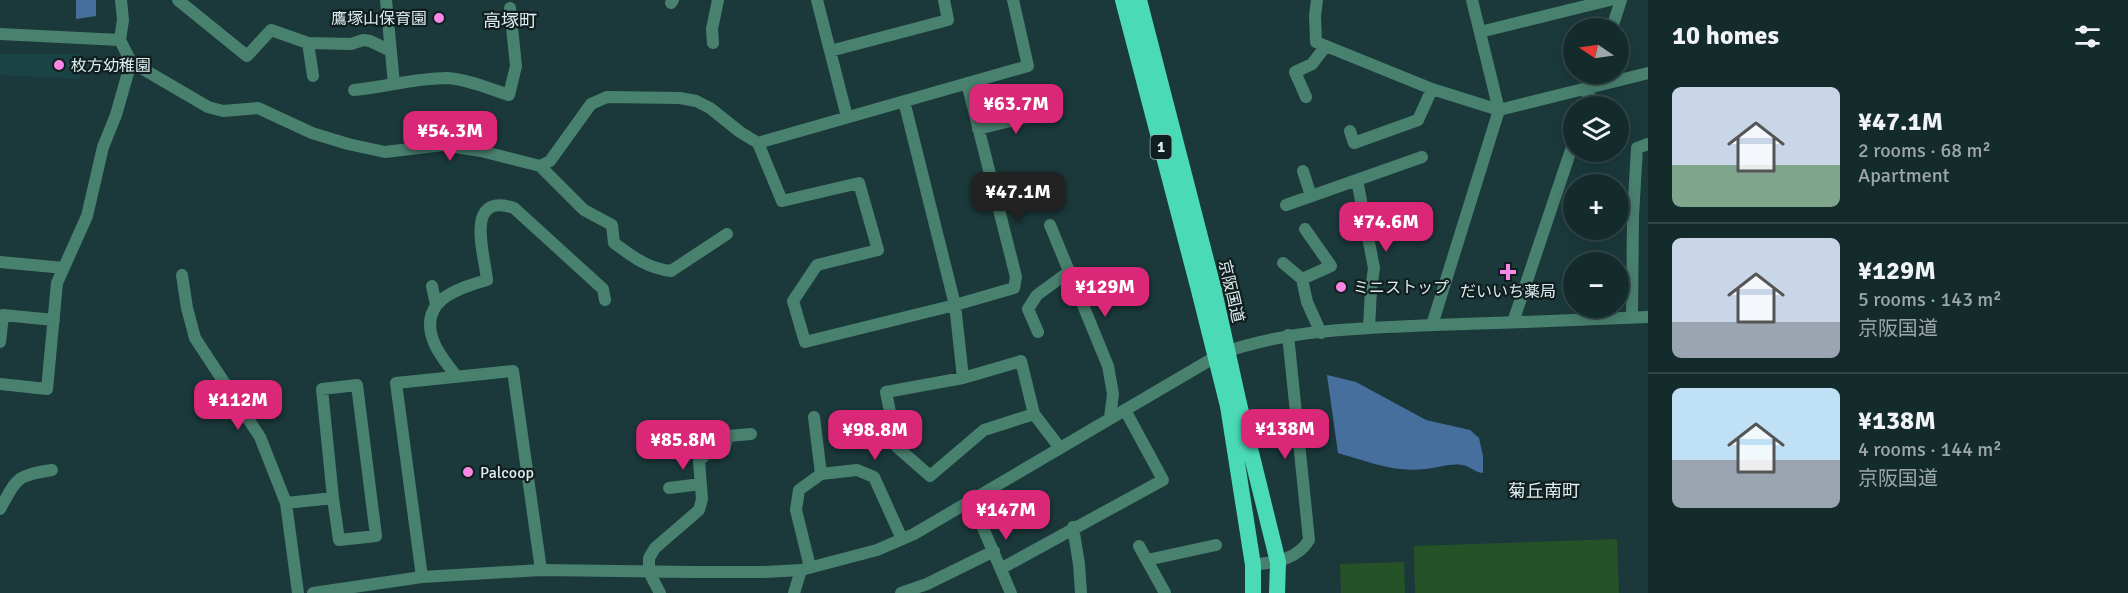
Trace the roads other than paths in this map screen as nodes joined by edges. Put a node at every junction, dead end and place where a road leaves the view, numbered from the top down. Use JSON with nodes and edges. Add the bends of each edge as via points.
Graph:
{"nodes":[{"id":1,"x":121,"y":0,"type":"edge"},
{"id":2,"x":178,"y":0,"type":"edge"},
{"id":3,"x":386,"y":0,"type":"edge"},
{"id":4,"x":718,"y":0,"type":"edge"},
{"id":5,"x":817,"y":0,"type":"edge"},
{"id":6,"x":944,"y":0,"type":"edge"},
{"id":7,"x":1013,"y":0,"type":"edge"},
{"id":8,"x":1122,"y":0,"type":"edge"},
{"id":9,"x":1139,"y":0,"type":"edge"},
{"id":10,"x":1317,"y":0,"type":"edge"},
{"id":11,"x":1472,"y":0,"type":"edge"},
{"id":12,"x":1610,"y":0,"type":"edge"},
{"id":13,"x":1621,"y":0,"type":"edge"},
{"id":14,"x":510,"y":8,"type":"dead end"},
{"id":15,"x":1615,"y":18,"type":"edge"},
{"id":16,"x":1480,"y":32,"type":"junction"},
{"id":17,"x":0,"y":34,"type":"edge"},
{"id":18,"x":120,"y":40,"type":"junction"},
{"id":19,"x":308,"y":43,"type":"junction"},
{"id":20,"x":713,"y":43,"type":"dead end"},
{"id":21,"x":1326,"y":46,"type":"junction"},
{"id":22,"x":391,"y":51,"type":"junction"},
{"id":23,"x":830,"y":51,"type":"junction"},
{"id":24,"x":131,"y":62,"type":"junction"},
{"id":25,"x":1648,"y":73,"type":"edge"},
{"id":26,"x":312,"y":76,"type":"dead end"},
{"id":27,"x":394,"y":84,"type":"junction"},
{"id":28,"x":967,"y":84,"type":"junction"},
{"id":29,"x":1593,"y":84,"type":"edge"},
{"id":30,"x":1592,"y":87,"type":"junction"},
{"id":31,"x":1432,"y":88,"type":"junction"},
{"id":32,"x":354,"y":90,"type":"dead end"},
{"id":33,"x":1589,"y":96,"type":"edge"},
{"id":34,"x":1306,"y":97,"type":"dead end"},
{"id":35,"x":904,"y":101,"type":"junction"},
{"id":36,"x":1499,"y":110,"type":"junction"},
{"id":37,"x":1046,"y":112,"type":"dead end"},
{"id":38,"x":847,"y":117,"type":"junction"},
{"id":39,"x":978,"y":129,"type":"junction"},
{"id":40,"x":1350,"y":131,"type":"dead end"},
{"id":41,"x":758,"y":142,"type":"junction"},
{"id":42,"x":1648,"y":144,"type":"edge"},
{"id":43,"x":1422,"y":157,"type":"dead end"},
{"id":44,"x":1567,"y":162,"type":"edge"},
{"id":45,"x":540,"y":166,"type":"junction"},
{"id":46,"x":1303,"y":171,"type":"dead end"},
{"id":47,"x":1357,"y":180,"type":"junction"},
{"id":48,"x":1311,"y":196,"type":"junction"},
{"id":49,"x":1286,"y":205,"type":"dead end"},
{"id":50,"x":1050,"y":225,"type":"dead end"},
{"id":51,"x":1305,"y":229,"type":"dead end"},
{"id":52,"x":727,"y":234,"type":"dead end"},
{"id":53,"x":0,"y":262,"type":"edge"},
{"id":54,"x":1283,"y":263,"type":"dead end"},
{"id":55,"x":64,"y":268,"type":"junction"},
{"id":56,"x":1070,"y":271,"type":"junction"},
{"id":57,"x":182,"y":275,"type":"dead end"},
{"id":58,"x":1302,"y":279,"type":"junction"},
{"id":59,"x":432,"y":286,"type":"dead end"},
{"id":60,"x":1207,"y":292,"type":"junction"},
{"id":61,"x":605,"y":300,"type":"dead end"},
{"id":62,"x":436,"y":305,"type":"junction"},
{"id":63,"x":955,"y":305,"type":"junction"},
{"id":64,"x":1648,"y":316,"type":"edge"},
{"id":65,"x":1632,"y":317,"type":"junction"},
{"id":66,"x":54,"y":320,"type":"junction"},
{"id":67,"x":1513,"y":322,"type":"junction"},
{"id":68,"x":1432,"y":326,"type":"junction"},
{"id":69,"x":1369,"y":328,"type":"junction"},
{"id":70,"x":1038,"y":332,"type":"dead end"},
{"id":71,"x":1321,"y":333,"type":"junction"},
{"id":72,"x":1288,"y":335,"type":"junction"},
{"id":73,"x":0,"y":342,"type":"edge"},
{"id":74,"x":456,"y":376,"type":"junction"},
{"id":75,"x":963,"y":378,"type":"junction"},
{"id":76,"x":0,"y":384,"type":"edge"},
{"id":77,"x":1233,"y":405,"type":"junction"},
{"id":78,"x":1125,"y":410,"type":"junction"},
{"id":79,"x":1034,"y":414,"type":"junction"},
{"id":80,"x":814,"y":417,"type":"dead end"},
{"id":81,"x":1110,"y":418,"type":"junction"},
{"id":82,"x":751,"y":434,"type":"dead end"},
{"id":83,"x":1060,"y":448,"type":"junction"},
{"id":84,"x":52,"y":470,"type":"dead end"},
{"id":85,"x":822,"y":474,"type":"junction"},
{"id":86,"x":701,"y":484,"type":"junction"},
{"id":87,"x":669,"y":488,"type":"dead end"},
{"id":88,"x":333,"y":498,"type":"junction"},
{"id":89,"x":972,"y":500,"type":"junction"},
{"id":90,"x":285,"y":503,"type":"junction"},
{"id":91,"x":0,"y":509,"type":"edge"},
{"id":92,"x":1073,"y":528,"type":"junction"},
{"id":93,"x":902,"y":539,"type":"junction"},
{"id":94,"x":1216,"y":545,"type":"dead end"},
{"id":95,"x":1139,"y":546,"type":"dead end"},
{"id":96,"x":994,"y":550,"type":"junction"},
{"id":97,"x":1147,"y":560,"type":"junction"},
{"id":98,"x":1278,"y":562,"type":"junction"},
{"id":99,"x":1253,"y":565,"type":"junction"},
{"id":100,"x":806,"y":568,"type":"junction"},
{"id":101,"x":1002,"y":568,"type":"junction"},
{"id":102,"x":541,"y":570,"type":"junction"},
{"id":103,"x":649,"y":572,"type":"junction"},
{"id":104,"x":422,"y":577,"type":"junction"},
{"id":105,"x":351,"y":590,"type":"edge"},
{"id":106,"x":298,"y":593,"type":"edge"},
{"id":107,"x":313,"y":593,"type":"edge"},
{"id":108,"x":660,"y":593,"type":"edge"},
{"id":109,"x":794,"y":593,"type":"edge"},
{"id":110,"x":901,"y":593,"type":"edge"},
{"id":111,"x":1011,"y":593,"type":"edge"},
{"id":112,"x":1081,"y":593,"type":"edge"},
{"id":113,"x":1165,"y":593,"type":"edge"},
{"id":114,"x":1253,"y":593,"type":"edge"},
{"id":115,"x":1277,"y":593,"type":"edge"}],
"edges":[{"from":1,"to":18,"type":"street"},
{"from":2,"to":19,"type":"street","via":[[248,56],[272,30]]},
{"from":3,"to":22,"type":"street"},
{"from":4,"to":20,"type":"street"},
{"from":5,"to":23,"type":"street"},
{"from":6,"to":23,"type":"street","via":[[948,20]]},
{"from":7,"to":28,"type":"street","via":[[1028,66]]},
{"from":8,"to":60,"type":"highway","name":"京阪国道","number":"1"},
{"from":9,"to":60,"type":"highway","name":"京阪国道","number":"1"},
{"from":10,"to":21,"type":"street","via":[[1316,42]]},
{"from":11,"to":16,"type":"street"},
{"from":12,"to":16,"type":"street"},
{"from":13,"to":15,"type":"street"},
{"from":14,"to":27,"type":"street","via":[[516,66],[509,95],[447,78]]},
{"from":16,"to":36,"type":"street"},
{"from":17,"to":18,"type":"street"},
{"from":18,"to":24,"type":"street"},
{"from":19,"to":22,"type":"street","via":[[351,44],[363,40]]},
{"from":19,"to":26,"type":"street"},
{"from":21,"to":31,"type":"street"},
{"from":21,"to":34,"type":"street","via":[[1312,64],[1295,72]]},
{"from":22,"to":27,"type":"street"},
{"from":23,"to":38,"type":"street"},
{"from":24,"to":45,"type":"street","via":[[208,107],[223,111],[258,108],[312,133],[348,144],[386,152],[443,146]]},
{"from":24,"to":55,"type":"street","via":[[103,147],[87,216]]},
{"from":25,"to":30,"type":"street"},
{"from":27,"to":32,"type":"street"},
{"from":28,"to":35,"type":"street"},
{"from":28,"to":39,"type":"street"},
{"from":29,"to":30,"type":"street"},
{"from":30,"to":33,"type":"street"},
{"from":30,"to":36,"type":"street"},
{"from":31,"to":36,"type":"street"},
{"from":31,"to":40,"type":"street","via":[[1418,120],[1354,144]]},
{"from":35,"to":38,"type":"street"},
{"from":35,"to":63,"type":"street"},
{"from":36,"to":68,"type":"street"},
{"from":37,"to":39,"type":"street"},
{"from":38,"to":41,"type":"street"},
{"from":39,"to":63,"type":"street","via":[[1016,276],[1014,288]]},
{"from":41,"to":45,"type":"street","via":[[696,101],[662,96],[607,97],[591,104],[550,161]]},
{"from":41,"to":63,"type":"street","via":[[782,201],[859,183],[878,250],[817,265],[793,301],[805,342]]},
{"from":42,"to":65,"type":"street","via":[[1637,148]]},
{"from":43,"to":47,"type":"street"},
{"from":44,"to":67,"type":"street"},
{"from":45,"to":52,"type":"street","via":[[584,210],[612,225],[615,243],[656,270],[671,271]]},
{"from":46,"to":48,"type":"street"},
{"from":47,"to":48,"type":"street"},
{"from":47,"to":69,"type":"street","via":[[1374,268]]},
{"from":48,"to":49,"type":"street"},
{"from":50,"to":56,"type":"street"},
{"from":51,"to":58,"type":"street","via":[[1330,266]]},
{"from":53,"to":55,"type":"street"},
{"from":54,"to":58,"type":"street"},
{"from":55,"to":66,"type":"street","via":[[57,283]]},
{"from":56,"to":70,"type":"street","via":[[1038,295],[1028,309]]},
{"from":56,"to":81,"type":"street","via":[[1108,366],[1113,394]]},
{"from":57,"to":90,"type":"street","via":[[195,338],[261,437]]},
{"from":58,"to":71,"type":"street"},
{"from":59,"to":62,"type":"street"},
{"from":60,"to":77,"type":"highway","name":"京阪国道","number":"1","bridge":true},
{"from":61,"to":62,"type":"street","via":[[603,289],[514,208],[501,204],[489,206],[480,225],[487,280],[460,288]]},
{"from":62,"to":74,"type":"street","via":[[430,333]]},
{"from":63,"to":75,"type":"street"},
{"from":64,"to":65,"type":"street"},
{"from":65,"to":67,"type":"street"},
{"from":66,"to":73,"type":"street","via":[[3,315]]},
{"from":66,"to":76,"type":"street","via":[[47,389]]},
{"from":67,"to":68,"type":"street"},
{"from":68,"to":69,"type":"street"},
{"from":69,"to":71,"type":"street"},
{"from":71,"to":72,"type":"street"},
{"from":72,"to":78,"type":"street","via":[[1222,353]]},
{"from":72,"to":98,"type":"street","via":[[1309,540],[1303,550]]},
{"from":74,"to":102,"type":"street","via":[[513,371]]},
{"from":74,"to":104,"type":"street","via":[[396,383]]},
{"from":75,"to":79,"type":"street","via":[[1021,361]]},
{"from":75,"to":79,"type":"street","via":[[886,392],[897,447],[930,476],[984,430]]},
{"from":77,"to":98,"type":"highway","name":"京阪国道","number":"1"},
{"from":77,"to":99,"type":"highway","name":"京阪国道","number":"1"},
{"from":78,"to":81,"type":"street"},
{"from":78,"to":92,"type":"street","via":[[1163,480]]},
{"from":79,"to":83,"type":"street"},
{"from":80,"to":85,"type":"street"},
{"from":81,"to":83,"type":"street"},
{"from":82,"to":86,"type":"street","via":[[728,436],[724,450],[706,454],[699,461]]},
{"from":83,"to":89,"type":"street"},
{"from":84,"to":91,"type":"street","via":[[25,474],[15,482]]},
{"from":85,"to":93,"type":"street","via":[[858,470],[874,477]]},
{"from":85,"to":100,"type":"street","via":[[799,490],[796,510]]},
{"from":86,"to":87,"type":"street"},
{"from":86,"to":103,"type":"street","via":[[699,510],[655,548],[649,558]]},
{"from":88,"to":88,"type":"street","via":[[339,540],[376,536],[357,385],[322,389]]},
{"from":88,"to":90,"type":"street"},
{"from":89,"to":93,"type":"street"},
{"from":89,"to":96,"type":"street"},
{"from":90,"to":106,"type":"street"},
{"from":92,"to":101,"type":"street"},
{"from":92,"to":112,"type":"street"},
{"from":93,"to":100,"type":"street"},
{"from":94,"to":97,"type":"street"},
{"from":95,"to":97,"type":"street"},
{"from":96,"to":101,"type":"street"},
{"from":96,"to":110,"type":"street"},
{"from":97,"to":113,"type":"street"},
{"from":98,"to":99,"type":"street"},
{"from":98,"to":115,"type":"highway","name":"京阪国道","number":"1"},
{"from":99,"to":114,"type":"highway","name":"京阪国道","number":"1"},
{"from":100,"to":103,"type":"street"},
{"from":100,"to":109,"type":"street"},
{"from":101,"to":111,"type":"street"},
{"from":102,"to":103,"type":"street"},
{"from":102,"to":104,"type":"street"},
{"from":103,"to":108,"type":"street"},
{"from":104,"to":105,"type":"street"},
{"from":105,"to":107,"type":"street"}]}
